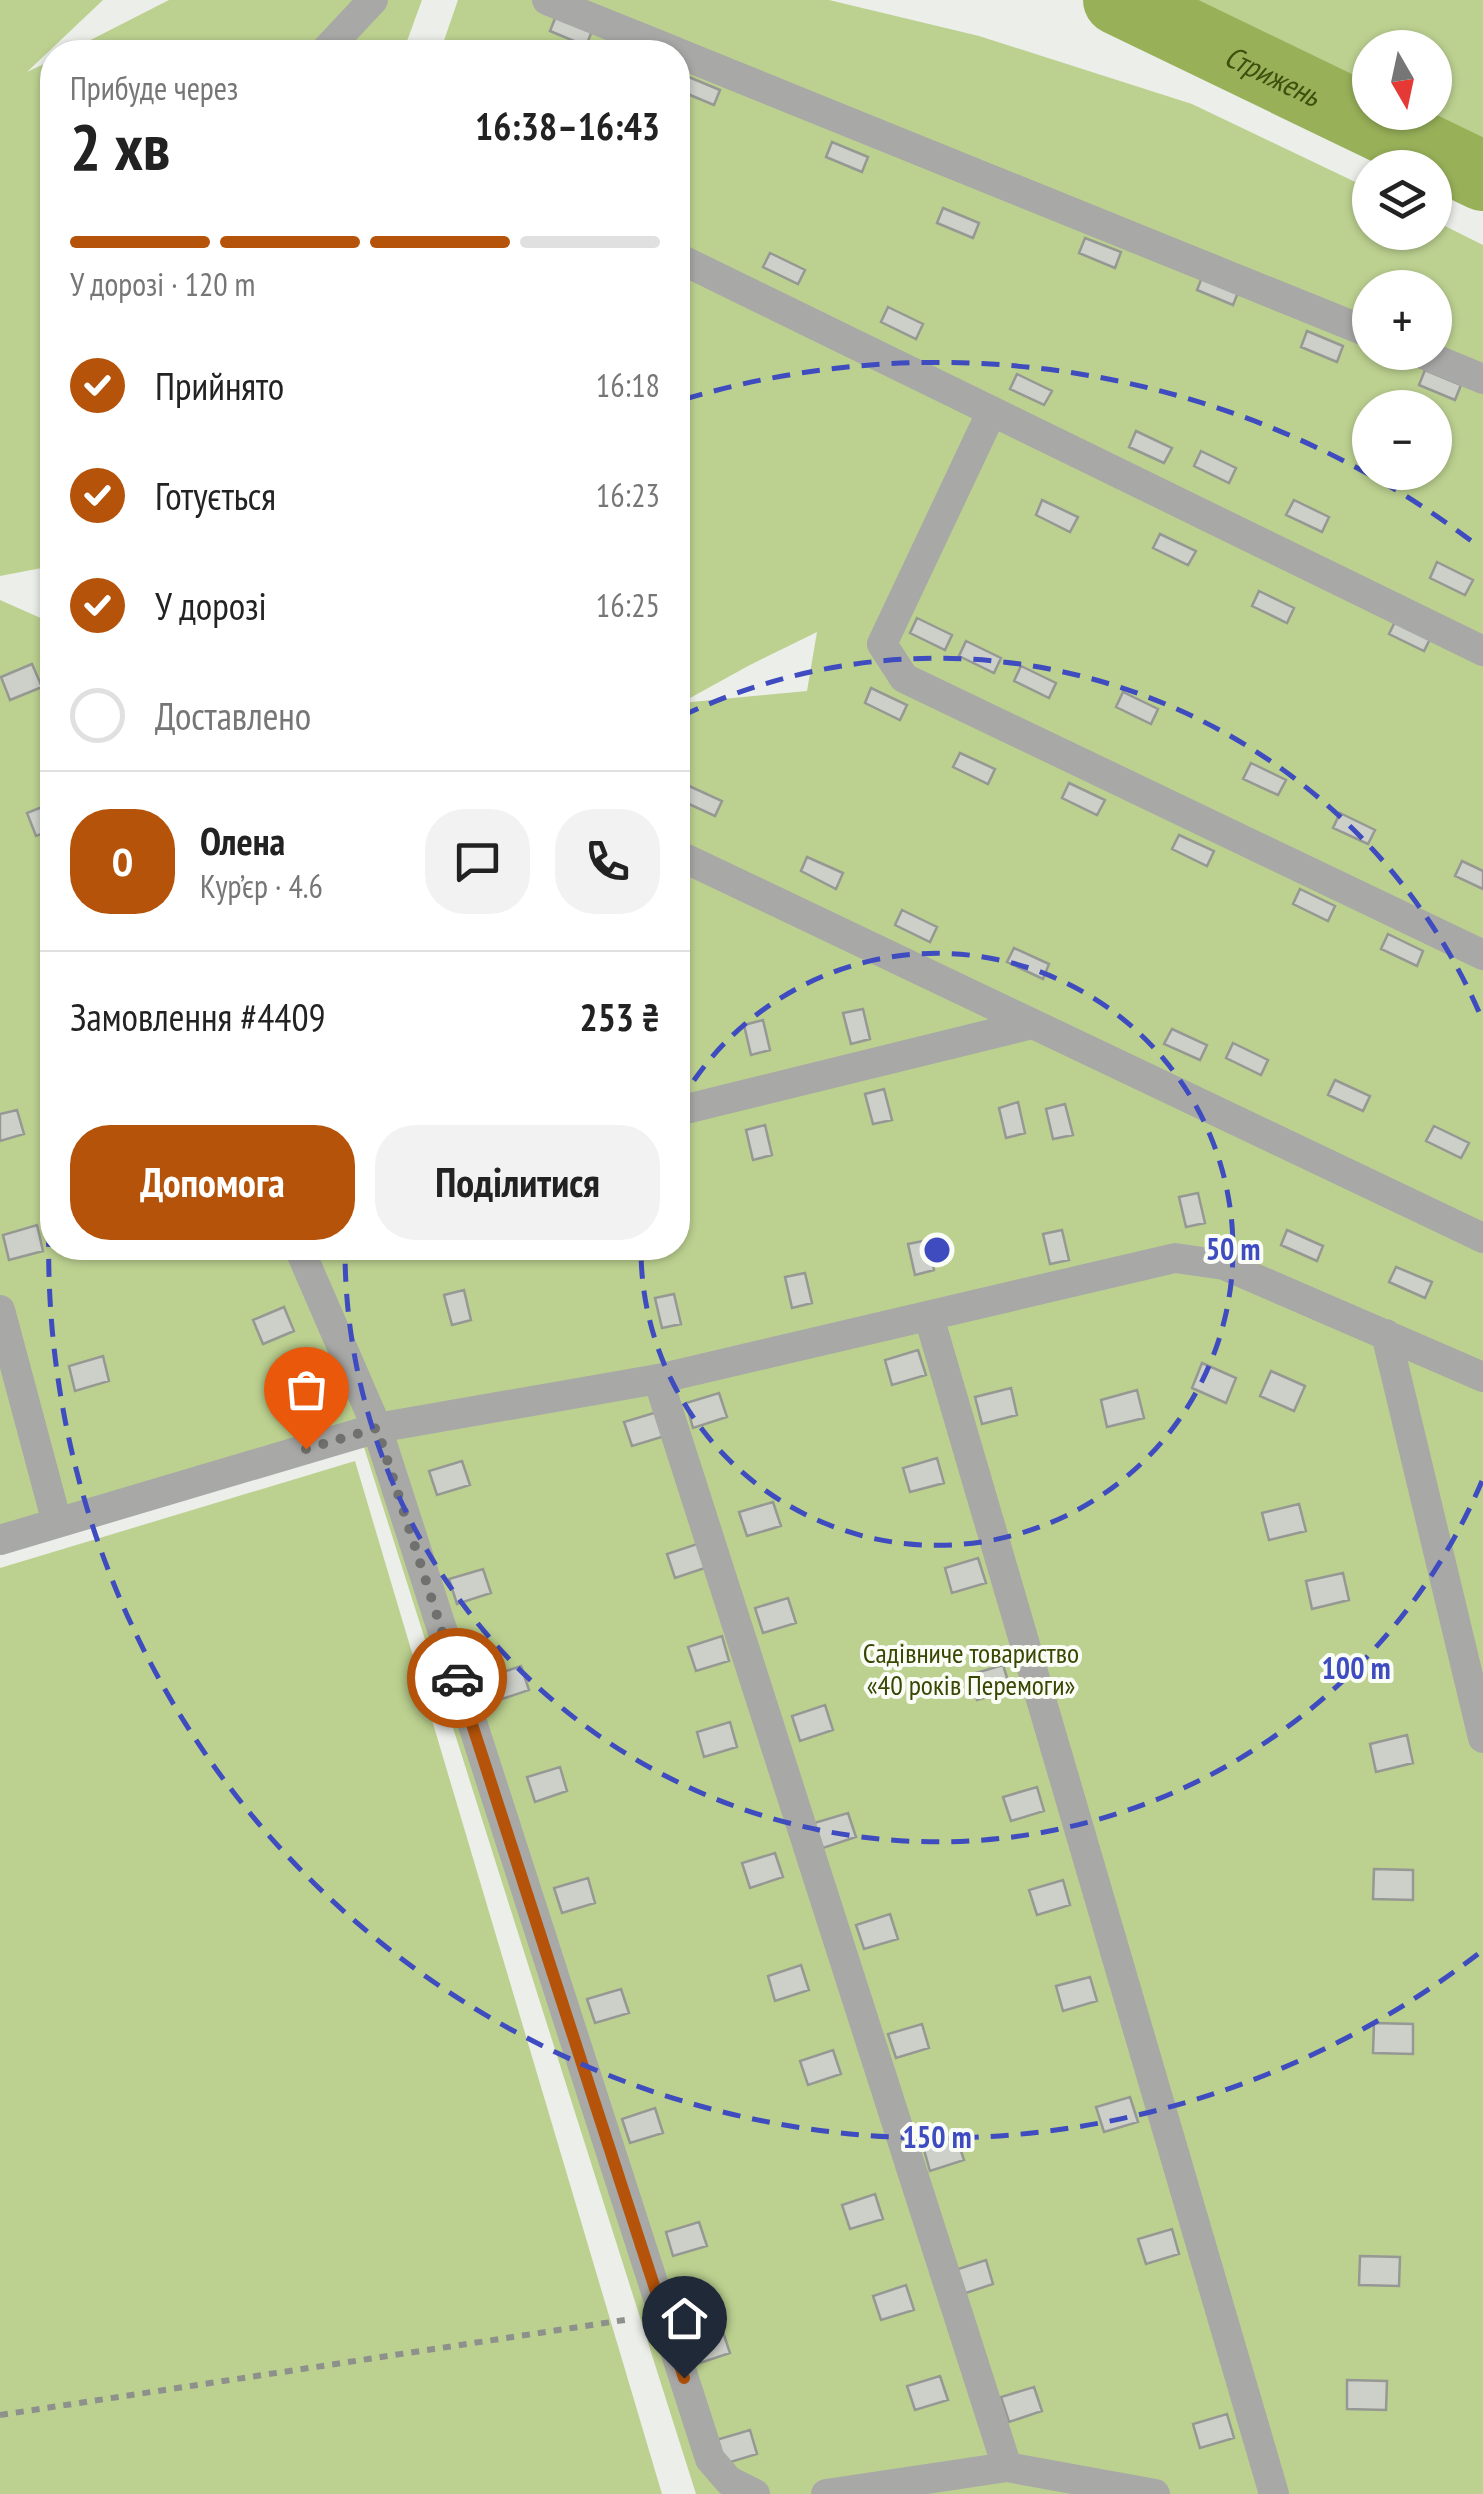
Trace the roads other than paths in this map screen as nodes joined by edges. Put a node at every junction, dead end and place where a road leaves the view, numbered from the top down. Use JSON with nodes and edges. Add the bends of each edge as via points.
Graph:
{"nodes":[{"id":1,"x":373,"y":0,"type":"edge"},
{"id":2,"x":546,"y":0,"type":"edge"},
{"id":3,"x":337,"y":40,"type":"edge"},
{"id":4,"x":645,"y":40,"type":"edge"},
{"id":5,"x":690,"y":58,"type":"edge"},
{"id":6,"x":690,"y":264,"type":"edge"},
{"id":7,"x":1352,"y":326,"type":"edge"},
{"id":8,"x":1452,"y":366,"type":"edge"},
{"id":9,"x":1483,"y":379,"type":"edge"},
{"id":10,"x":992,"y":412,"type":"junction"},
{"id":11,"x":1483,"y":652,"type":"edge"},
{"id":12,"x":690,"y":860,"type":"edge"},
{"id":13,"x":1483,"y":954,"type":"edge"},
{"id":14,"x":1032,"y":1024,"type":"junction"},
{"id":15,"x":690,"y":1108,"type":"edge"},
{"id":16,"x":1483,"y":1238,"type":"edge"},
{"id":17,"x":304,"y":1260,"type":"edge"},
{"id":18,"x":0,"y":1310,"type":"edge"},
{"id":19,"x":929,"y":1317,"type":"junction"},
{"id":20,"x":1386,"y":1334,"type":"junction"},
{"id":21,"x":1483,"y":1377,"type":"edge"},
{"id":22,"x":658,"y":1379,"type":"junction"},
{"id":23,"x":377,"y":1428,"type":"junction"},
{"id":24,"x":57,"y":1524,"type":"junction"},
{"id":25,"x":0,"y":1540,"type":"edge"},
{"id":26,"x":1483,"y":1738,"type":"edge"},
{"id":27,"x":1007,"y":2467,"type":"junction"},
{"id":28,"x":755,"y":2494,"type":"edge"},
{"id":29,"x":826,"y":2494,"type":"edge"},
{"id":30,"x":1155,"y":2494,"type":"edge"},
{"id":31,"x":1274,"y":2494,"type":"edge"}],
"edges":[{"from":1,"to":3,"type":"lane"},
{"from":2,"to":4,"type":"lane"},
{"from":5,"to":7,"type":"lane"},
{"from":6,"to":10,"type":"lane"},
{"from":8,"to":9,"type":"lane"},
{"from":10,"to":11,"type":"lane"},
{"from":10,"to":13,"type":"lane","via":[[882,644],[904,678]]},
{"from":12,"to":14,"type":"lane"},
{"from":14,"to":15,"type":"lane"},
{"from":14,"to":16,"type":"lane"},
{"from":17,"to":23,"type":"lane"},
{"from":18,"to":24,"type":"lane"},
{"from":19,"to":20,"type":"lane","via":[[1175,1258],[1224,1265]]},
{"from":19,"to":22,"type":"lane"},
{"from":19,"to":31,"type":"lane"},
{"from":20,"to":21,"type":"lane"},
{"from":20,"to":26,"type":"lane"},
{"from":22,"to":23,"type":"lane"},
{"from":22,"to":27,"type":"lane"},
{"from":23,"to":24,"type":"lane"},
{"from":23,"to":28,"type":"lane","via":[[710,2460],[729,2481]]},
{"from":24,"to":25,"type":"lane"},
{"from":27,"to":29,"type":"lane"},
{"from":27,"to":30,"type":"lane"}]}
